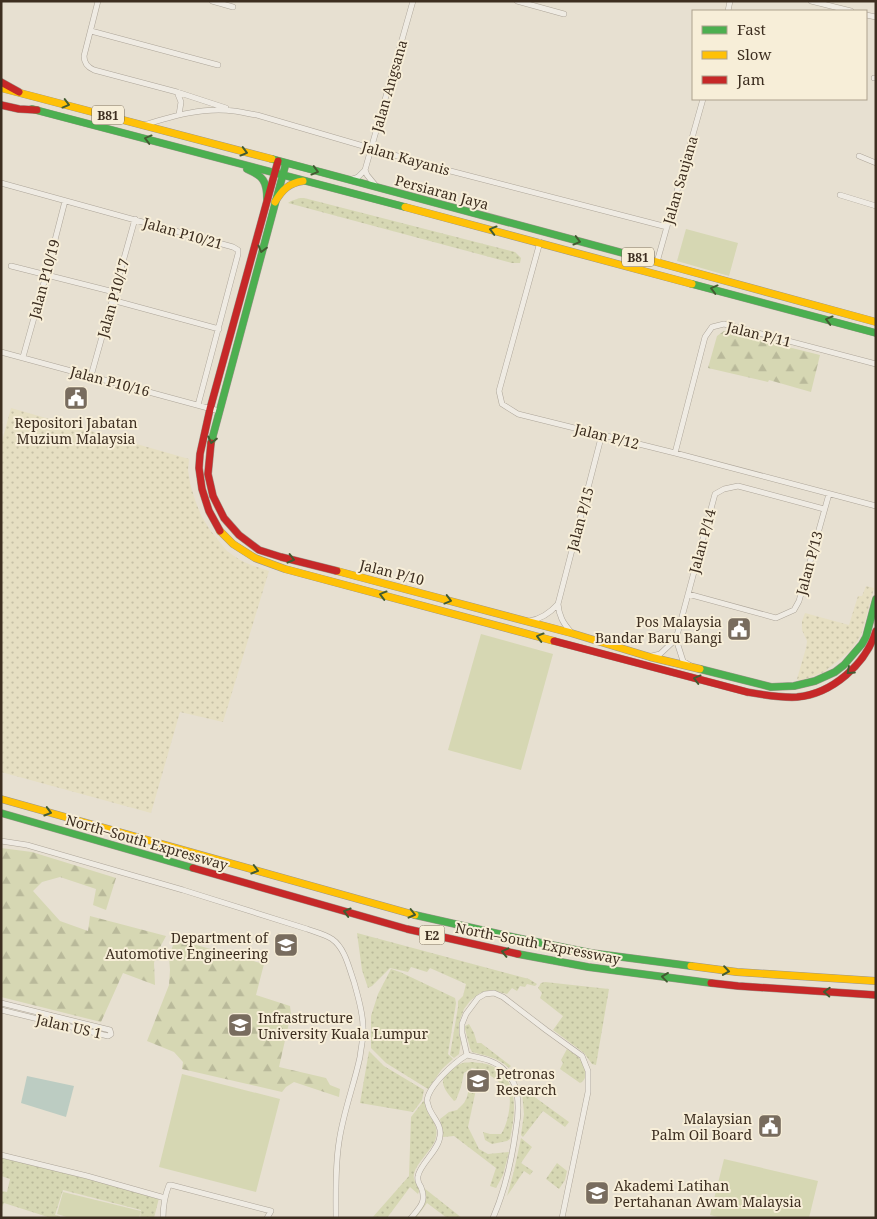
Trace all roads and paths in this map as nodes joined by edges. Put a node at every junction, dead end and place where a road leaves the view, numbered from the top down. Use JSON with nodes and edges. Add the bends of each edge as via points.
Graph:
{"nodes":[{"id":1,"x":98,"y":1,"type":"edge"},
{"id":2,"x":212,"y":1,"type":"edge"},
{"id":3,"x":413,"y":1,"type":"edge"},
{"id":4,"x":517,"y":1,"type":"edge"},
{"id":5,"x":811,"y":1,"type":"edge"},
{"id":6,"x":233,"y":7,"type":"dead end"},
{"id":7,"x":847,"y":10,"type":"edge"},
{"id":8,"x":564,"y":14,"type":"dead end"},
{"id":9,"x":90,"y":30,"type":"junction"},
{"id":10,"x":218,"y":65,"type":"dead end"},
{"id":11,"x":1,"y":82,"type":"edge"},
{"id":12,"x":1,"y":88,"type":"edge"},
{"id":13,"x":19,"y":92,"type":"junction"},
{"id":14,"x":177,"y":92,"type":"junction"},
{"id":15,"x":1,"y":100,"type":"edge"},
{"id":16,"x":703,"y":100,"type":"edge"},
{"id":17,"x":1,"y":105,"type":"edge"},
{"id":18,"x":37,"y":110,"type":"junction"},
{"id":19,"x":233,"y":110,"type":"junction"},
{"id":20,"x":179,"y":115,"type":"junction"},
{"id":21,"x":144,"y":125,"type":"junction"},
{"id":22,"x":372,"y":148,"type":"junction"},
{"id":23,"x":199,"y":153,"type":"junction"},
{"id":24,"x":860,"y":156,"type":"dead end"},
{"id":25,"x":278,"y":161,"type":"junction"},
{"id":26,"x":286,"y":163,"type":"junction"},
{"id":27,"x":876,"y":163,"type":"edge"},
{"id":28,"x":365,"y":170,"type":"junction"},
{"id":29,"x":275,"y":172,"type":"junction"},
{"id":30,"x":283,"y":174,"type":"junction"},
{"id":31,"x":348,"y":180,"type":"junction"},
{"id":32,"x":312,"y":182,"type":"junction"},
{"id":33,"x":1,"y":183,"type":"edge"},
{"id":34,"x":378,"y":188,"type":"junction"},
{"id":35,"x":840,"y":196,"type":"dead end"},
{"id":36,"x":267,"y":199,"type":"junction"},
{"id":37,"x":65,"y":201,"type":"junction"},
{"id":38,"x":275,"y":202,"type":"junction"},
{"id":39,"x":876,"y":206,"type":"edge"},
{"id":40,"x":135,"y":220,"type":"junction"},
{"id":41,"x":667,"y":227,"type":"junction"},
{"id":42,"x":540,"y":242,"type":"junction"},
{"id":43,"x":657,"y":262,"type":"junction"},
{"id":44,"x":12,"y":266,"type":"dead end"},
{"id":45,"x":46,"y":275,"type":"junction"},
{"id":46,"x":114,"y":292,"type":"junction"},
{"id":47,"x":112,"y":300,"type":"junction"},
{"id":48,"x":876,"y":322,"type":"edge"},
{"id":49,"x":219,"y":329,"type":"junction"},
{"id":50,"x":876,"y":333,"type":"edge"},
{"id":51,"x":1,"y":352,"type":"edge"},
{"id":52,"x":23,"y":358,"type":"junction"},
{"id":53,"x":876,"y":364,"type":"edge"},
{"id":54,"x":91,"y":376,"type":"junction"},
{"id":55,"x":198,"y":406,"type":"junction"},
{"id":56,"x":210,"y":409,"type":"junction"},
{"id":57,"x":219,"y":411,"type":"junction"},
{"id":58,"x":602,"y":434,"type":"junction"},
{"id":59,"x":675,"y":453,"type":"junction"},
{"id":60,"x":829,"y":494,"type":"junction"},
{"id":61,"x":876,"y":506,"type":"edge"},
{"id":62,"x":824,"y":509,"type":"junction"},
{"id":63,"x":688,"y":594,"type":"junction"},
{"id":64,"x":876,"y":599,"type":"edge"},
{"id":65,"x":558,"y":604,"type":"junction"},
{"id":66,"x":526,"y":621,"type":"junction"},
{"id":67,"x":876,"y":631,"type":"edge"},
{"id":68,"x":571,"y":633,"type":"junction"},
{"id":69,"x":676,"y":639,"type":"junction"},
{"id":70,"x":650,"y":657,"type":"junction"},
{"id":71,"x":693,"y":668,"type":"junction"},
{"id":72,"x":1,"y":799,"type":"edge"},
{"id":73,"x":1,"y":813,"type":"edge"},
{"id":74,"x":1,"y":841,"type":"edge"},
{"id":75,"x":876,"y":981,"type":"edge"},
{"id":76,"x":876,"y":995,"type":"edge"},
{"id":77,"x":1,"y":1003,"type":"edge"},
{"id":78,"x":1,"y":1010,"type":"edge"},
{"id":79,"x":467,"y":1055,"type":"junction"},
{"id":80,"x":1,"y":1155,"type":"edge"},
{"id":81,"x":165,"y":1198,"type":"junction"},
{"id":82,"x":163,"y":1218,"type":"edge"},
{"id":83,"x":267,"y":1218,"type":"edge"},
{"id":84,"x":336,"y":1218,"type":"edge"},
{"id":85,"x":411,"y":1218,"type":"edge"},
{"id":86,"x":493,"y":1218,"type":"edge"},
{"id":87,"x":562,"y":1218,"type":"edge"}],
"edges":[{"from":1,"to":9,"type":"street"},
{"from":2,"to":6,"type":"street"},
{"from":3,"to":22,"type":"street","name":"Jalan Angsana"},
{"from":4,"to":8,"type":"street"},
{"from":5,"to":7,"type":"street"},
{"from":9,"to":10,"type":"street"},
{"from":9,"to":14,"type":"street","via":[[84,56],[90,68]]},
{"from":11,"to":13,"type":"main road"},
{"from":12,"to":13,"type":"main road","name":"Persiaran Jaya","number":"B81"},
{"from":13,"to":21,"type":"main road","name":"Persiaran Jaya","number":"B81","one_way":true},
{"from":14,"to":19,"type":"street"},
{"from":14,"to":20,"type":"street","via":[[181,102]]},
{"from":15,"to":18,"type":"main road","name":"Persiaran Jaya","number":"B81"},
{"from":16,"to":41,"type":"street","name":"Jalan Saujana"},
{"from":17,"to":18,"type":"main road"},
{"from":23,"to":18,"type":"main road","name":"Persiaran Jaya","number":"B81","one_way":true},
{"from":19,"to":20,"type":"street","name":"Jalan Kayanis","via":[[204,110]]},
{"from":19,"to":22,"type":"street","name":"Jalan Kayanis"},
{"from":20,"to":21,"type":"street","name":"Jalan Kayanis"},
{"from":21,"to":25,"type":"main road","name":"Persiaran Jaya","number":"B81","one_way":true},
{"from":22,"to":28,"type":"street","name":"Jalan Angsana"},
{"from":22,"to":41,"type":"street","name":"Jalan Kayanis"},
{"from":23,"to":29,"type":"main road","name":"Persiaran Jaya","number":"B81"},
{"from":23,"to":36,"type":"main road","via":[[257,173],[264,178]]},
{"from":24,"to":27,"type":"street"},
{"from":25,"to":26,"type":"main road","name":"Persiaran Jaya","number":"B81"},
{"from":25,"to":29,"type":"main road","name":"Jalan P/10"},
{"from":26,"to":30,"type":"main road","name":"Jalan P/10"},
{"from":26,"to":31,"type":"main road","name":"Persiaran Jaya","number":"B81","one_way":true},
{"from":28,"to":31,"type":"street"},
{"from":28,"to":34,"type":"street"},
{"from":29,"to":30,"type":"main road","name":"Persiaran Jaya","number":"B81"},
{"from":29,"to":36,"type":"main road","name":"Jalan P/10"},
{"from":30,"to":32,"type":"main road","name":"Persiaran Jaya","number":"B81"},
{"from":30,"to":38,"type":"main road","name":"Jalan P/10"},
{"from":31,"to":34,"type":"main road","name":"Persiaran Jaya","number":"B81"},
{"from":32,"to":38,"type":"main road","via":[[289,184]]},
{"from":42,"to":32,"type":"main road","name":"Persiaran Jaya","number":"B81","one_way":true},
{"from":33,"to":37,"type":"street","name":"Jalan P10/21"},
{"from":34,"to":43,"type":"main road","name":"Persiaran Jaya","number":"B81","one_way":true},
{"from":35,"to":39,"type":"street"},
{"from":36,"to":56,"type":"main road","name":"Jalan P/10"},
{"from":37,"to":40,"type":"street","name":"Jalan P10/21"},
{"from":37,"to":45,"type":"street","name":"Jalan P10/19"},
{"from":38,"to":57,"type":"main road","name":"Jalan P/10","one_way":true},
{"from":40,"to":46,"type":"street","name":"Jalan P10/17"},
{"from":40,"to":49,"type":"street","name":"Jalan P10/21","via":[[238,250]]},
{"from":41,"to":43,"type":"street","name":"Jalan Saujana"},
{"from":50,"to":42,"type":"main road","name":"Persiaran Jaya","number":"B81","one_way":true},
{"from":42,"to":58,"type":"street","name":"Jalan P/12","via":[[499,391],[502,404],[518,414]]},
{"from":43,"to":48,"type":"main road","name":"Persiaran Jaya","number":"B81"},
{"from":44,"to":45,"type":"street"},
{"from":45,"to":46,"type":"street"},
{"from":45,"to":52,"type":"street","name":"Jalan P10/19"},
{"from":46,"to":47,"type":"street","name":"Jalan P10/17"},
{"from":47,"to":49,"type":"street"},
{"from":47,"to":54,"type":"street","name":"Jalan P10/17"},
{"from":49,"to":55,"type":"street","name":"Jalan P10/21"},
{"from":51,"to":52,"type":"street","name":"Jalan P10/16"},
{"from":52,"to":54,"type":"street","name":"Jalan P10/16"},
{"from":53,"to":59,"type":"street","name":"Jalan P/11","via":[[724,324],[712,326],[705,337]]},
{"from":54,"to":55,"type":"street","name":"Jalan P10/16"},
{"from":55,"to":56,"type":"street","name":"Jalan P10/16"},
{"from":56,"to":57,"type":"street","name":"Jalan P10/16"},
{"from":67,"to":56,"type":"main road","name":"Jalan P/10","one_way":true,"via":[[864,657],[832,685],[795,698],[770,697],[285,569],[255,558],[233,544],[219,530],[209,512],[199,468]]},
{"from":57,"to":66,"type":"main road","name":"Jalan P/10","one_way":true,"via":[[210,448],[208,474],[213,496],[224,518],[259,550]]},
{"from":58,"to":59,"type":"street","name":"Jalan P/12"},
{"from":58,"to":65,"type":"street","name":"Jalan P/15"},
{"from":59,"to":60,"type":"street","name":"Jalan P/12"},
{"from":60,"to":61,"type":"street","name":"Jalan P/12"},
{"from":60,"to":62,"type":"street","name":"Jalan P/13"},
{"from":62,"to":63,"type":"street","name":"Jalan P/13","via":[[794,610],[776,618]]},
{"from":62,"to":63,"type":"street","name":"Jalan P/14","via":[[738,486],[715,494]]},
{"from":63,"to":69,"type":"street","name":"Jalan P/14"},
{"from":64,"to":71,"type":"main road","name":"Jalan P/10","via":[[865,637],[855,652],[836,671],[809,684],[771,687]]},
{"from":65,"to":66,"type":"street","via":[[544,617]]},
{"from":65,"to":68,"type":"street","via":[[562,620]]},
{"from":66,"to":68,"type":"main road","name":"Jalan P/10"},
{"from":68,"to":70,"type":"main road","name":"Jalan P/10"},
{"from":69,"to":70,"type":"street","via":[[660,654]]},
{"from":69,"to":71,"type":"street","via":[[683,661]]},
{"from":70,"to":71,"type":"main road","name":"Jalan P/10"},
{"from":72,"to":75,"type":"main road","name":"North–South Expressway","number":"E2","one_way":true,"via":[[412,914],[517,938],[591,953],[738,972]]},
{"from":76,"to":73,"type":"main road","name":"North–South Expressway","number":"E2","one_way":true,"via":[[738,986],[588,967],[516,954],[407,929]]},
{"from":74,"to":84,"type":"street","via":[[27,845],[263,915],[326,936],[338,944],[359,999],[364,1027],[336,1160]]},
{"from":77,"to":78,"type":"street","name":"Jalan US 1","via":[[110,1030],[111,1034],[108,1036]]},
{"from":79,"to":85,"type":"street","via":[[447,1069],[430,1092],[427,1101],[440,1128],[440,1136],[418,1174],[424,1200]]},
{"from":79,"to":86,"type":"street","via":[[504,1069],[517,1094],[514,1144]]},
{"from":79,"to":87,"type":"street","via":[[462,1033],[466,1014],[478,998],[494,993],[504,997],[582,1056],[588,1071],[588,1092]]},
{"from":80,"to":81,"type":"street"},
{"from":81,"to":82,"type":"street"},
{"from":81,"to":83,"type":"street","via":[[171,1185],[271,1211]]}]}
